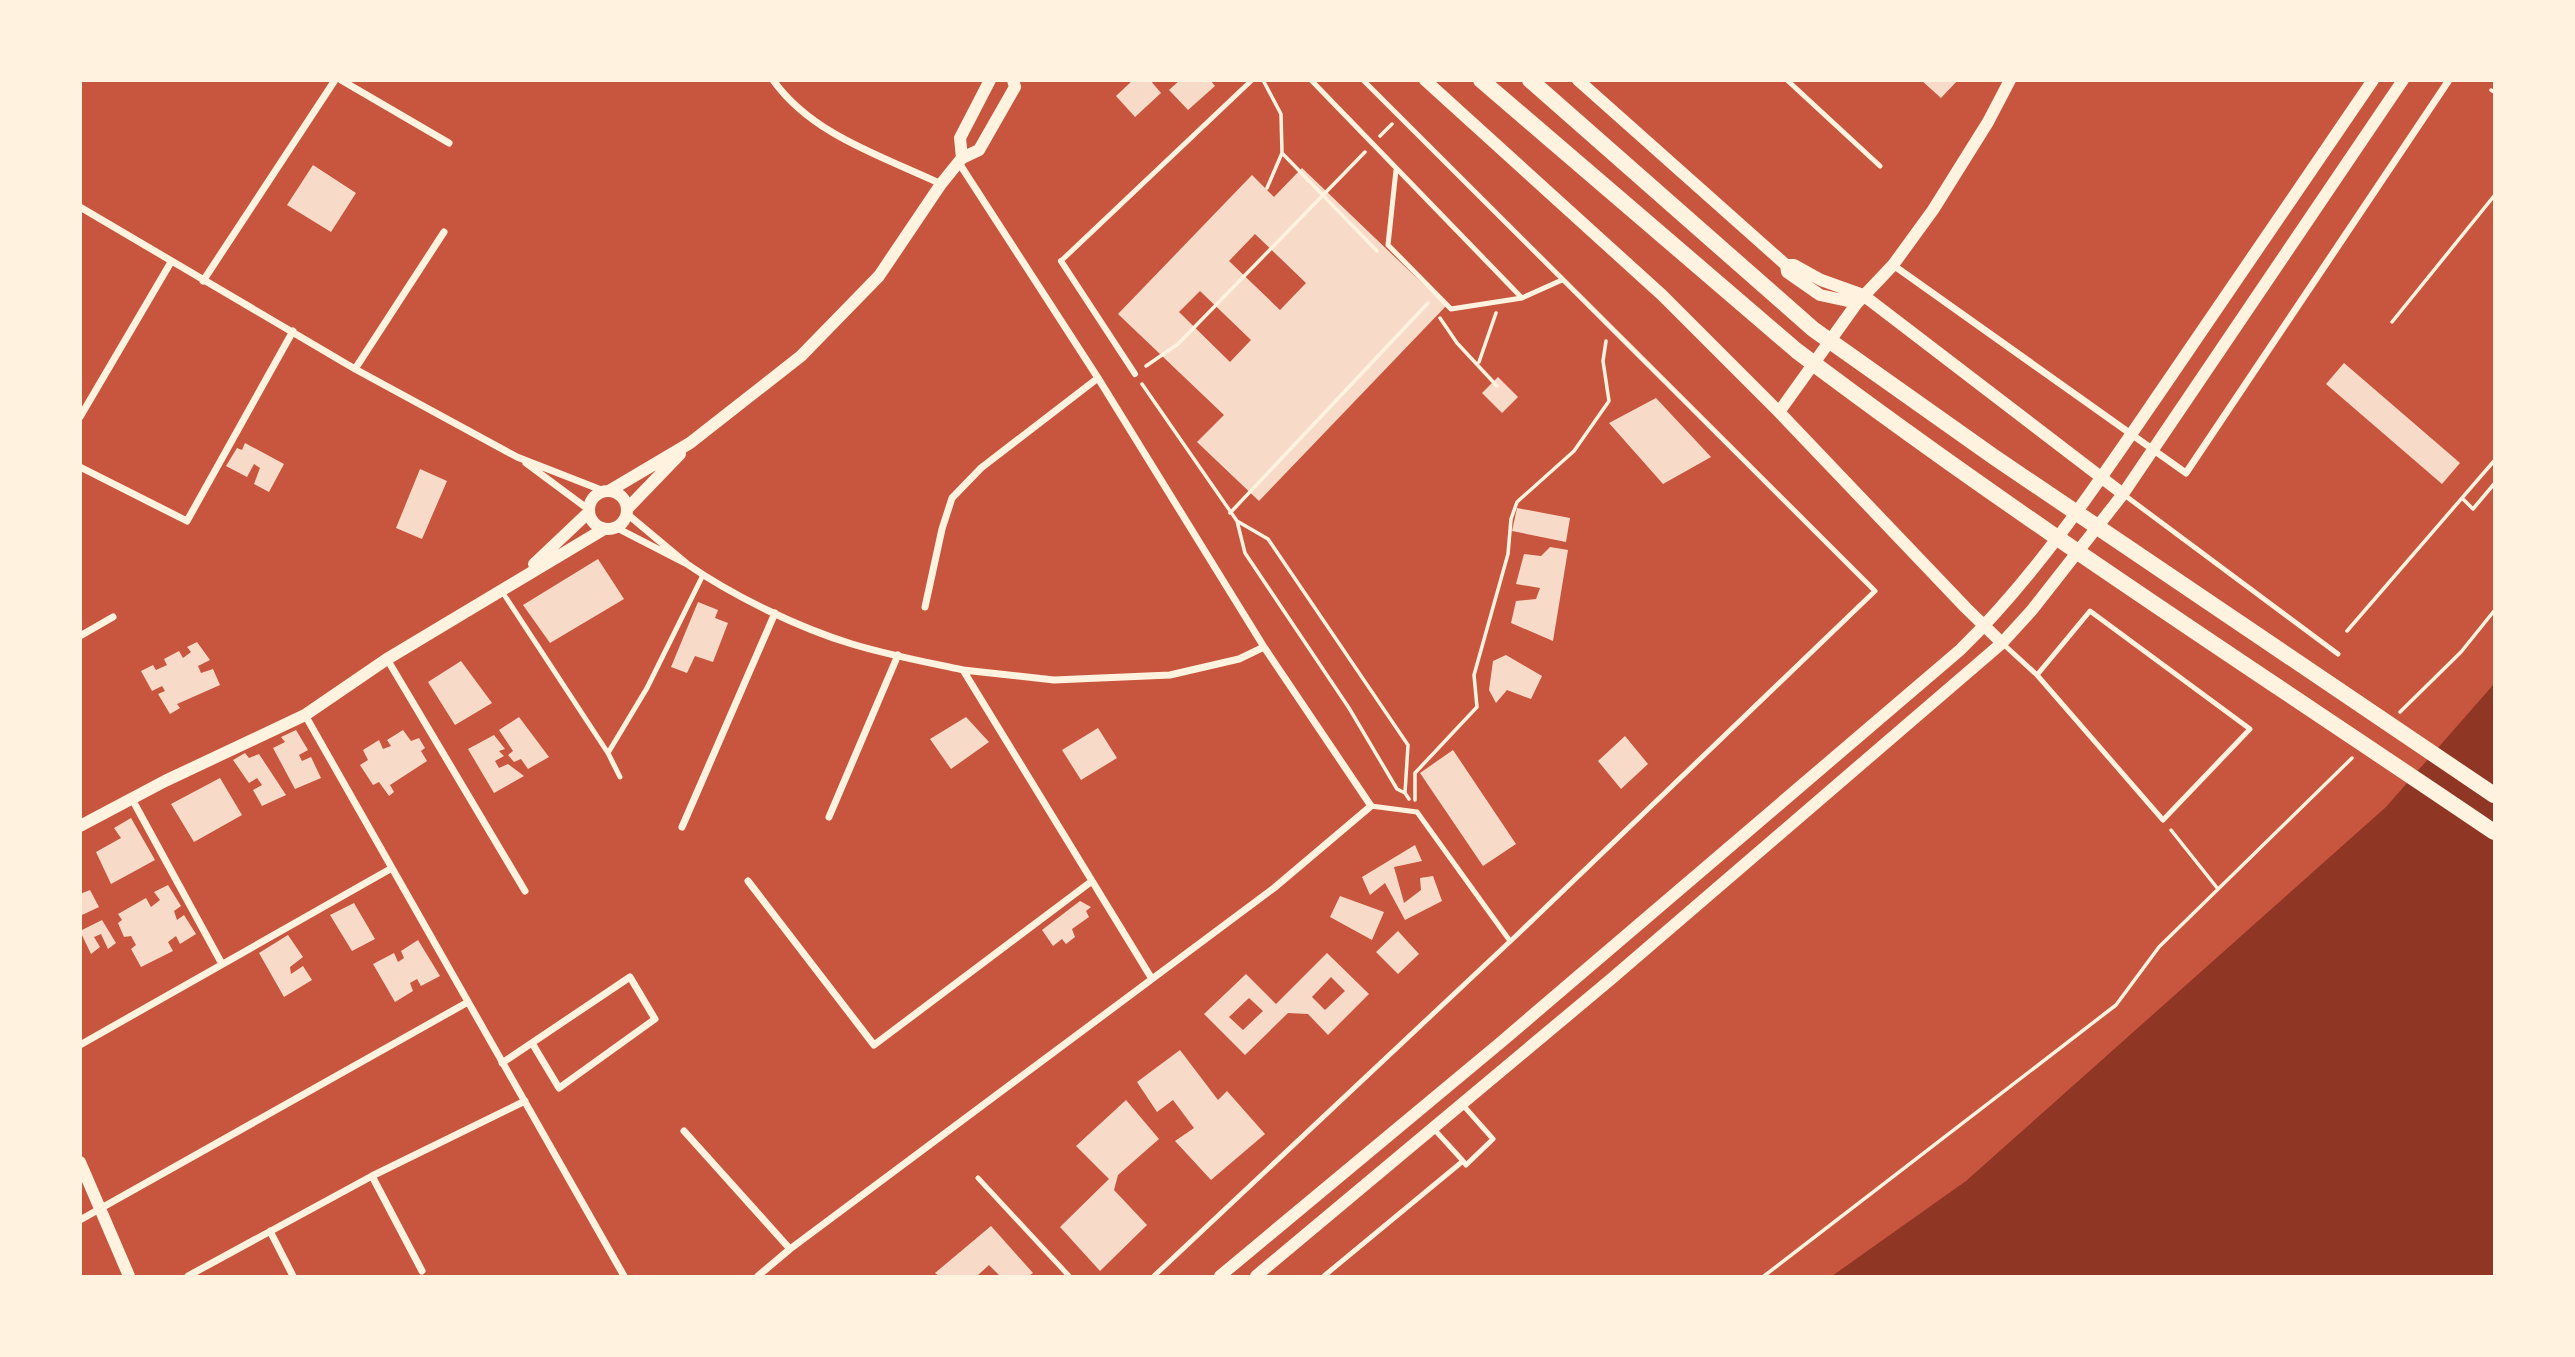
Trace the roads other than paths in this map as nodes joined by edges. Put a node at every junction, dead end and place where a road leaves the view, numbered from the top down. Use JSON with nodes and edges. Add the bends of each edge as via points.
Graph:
{"nodes":[{"id":1,"x":335,"y":80,"type":"edge"},
{"id":2,"x":341,"y":80,"type":"edge"},
{"id":3,"x":773,"y":80,"type":"edge"},
{"id":4,"x":990,"y":80,"type":"edge"},
{"id":5,"x":1013,"y":80,"type":"edge"},
{"id":6,"x":1311,"y":80,"type":"edge"},
{"id":7,"x":1363,"y":80,"type":"edge"},
{"id":8,"x":1425,"y":80,"type":"edge"},
{"id":9,"x":1481,"y":80,"type":"edge"},
{"id":10,"x":1530,"y":80,"type":"edge"},
{"id":11,"x":1578,"y":80,"type":"edge"},
{"id":12,"x":1787,"y":80,"type":"edge"},
{"id":13,"x":2010,"y":80,"type":"edge"},
{"id":14,"x":2373,"y":80,"type":"edge"},
{"id":15,"x":2403,"y":80,"type":"edge"},
{"id":16,"x":2449,"y":80,"type":"edge"},
{"id":17,"x":1249,"y":81,"type":"edge"},
{"id":18,"x":450,"y":143,"type":"dead end"},
{"id":19,"x":961,"y":160,"type":"junction"},
{"id":20,"x":1880,"y":166,"type":"dead end"},
{"id":21,"x":1396,"y":170,"type":"junction"},
{"id":22,"x":941,"y":184,"type":"junction"},
{"id":23,"x":80,"y":207,"type":"edge"},
{"id":24,"x":444,"y":232,"type":"dead end"},
{"id":25,"x":1061,"y":261,"type":"joint"},
{"id":26,"x":171,"y":262,"type":"junction"},
{"id":27,"x":1893,"y":265,"type":"junction"},
{"id":28,"x":1562,"y":279,"type":"junction"},
{"id":29,"x":203,"y":281,"type":"junction"},
{"id":30,"x":1522,"y":298,"type":"junction"},
{"id":31,"x":1860,"y":299,"type":"junction"},
{"id":32,"x":293,"y":331,"type":"junction"},
{"id":33,"x":355,"y":369,"type":"junction"},
{"id":34,"x":1135,"y":374,"type":"road end"},
{"id":35,"x":1098,"y":378,"type":"junction"},
{"id":36,"x":1779,"y":412,"type":"junction"},
{"id":37,"x":80,"y":417,"type":"edge"},
{"id":38,"x":690,"y":443,"type":"junction"},
{"id":39,"x":517,"y":457,"type":"junction"},
{"id":40,"x":80,"y":467,"type":"edge"},
{"id":41,"x":2101,"y":478,"type":"junction"},
{"id":42,"x":606,"y":491,"type":"junction"},
{"id":43,"x":2123,"y":494,"type":"junction"},
{"id":44,"x":589,"y":510,"type":"junction"},
{"id":45,"x":627,"y":511,"type":"junction"},
{"id":46,"x":610,"y":528,"type":"junction"},
{"id":47,"x":687,"y":564,"type":"junction"},
{"id":48,"x":704,"y":575,"type":"junction"},
{"id":49,"x":518,"y":579,"type":"junction"},
{"id":50,"x":501,"y":590,"type":"junction"},
{"id":51,"x":925,"y":607,"type":"dead end"},
{"id":52,"x":775,"y":613,"type":"junction"},
{"id":53,"x":113,"y":617,"type":"dead end"},
{"id":54,"x":1984,"y":626,"type":"junction"},
{"id":55,"x":80,"y":636,"type":"edge"},
{"id":56,"x":2002,"y":643,"type":"junction"},
{"id":57,"x":1264,"y":647,"type":"junction"},
{"id":58,"x":2338,"y":654,"type":"dead end"},
{"id":59,"x":898,"y":655,"type":"junction"},
{"id":60,"x":387,"y":659,"type":"junction"},
{"id":61,"x":962,"y":670,"type":"junction"},
{"id":62,"x":2037,"y":675,"type":"junction"},
{"id":63,"x":305,"y":715,"type":"junction"},
{"id":64,"x":608,"y":753,"type":"junction"},
{"id":65,"x":620,"y":777,"type":"dead end"},
{"id":66,"x":2494,"y":795,"type":"edge"},
{"id":67,"x":132,"y":799,"type":"junction"},
{"id":68,"x":1371,"y":806,"type":"junction"},
{"id":69,"x":830,"y":817,"type":"dead end"},
{"id":70,"x":80,"y":826,"type":"edge"},
{"id":71,"x":682,"y":827,"type":"dead end"},
{"id":72,"x":2494,"y":832,"type":"edge"},
{"id":73,"x":392,"y":868,"type":"junction"},
{"id":74,"x":748,"y":881,"type":"dead end"},
{"id":75,"x":1092,"y":881,"type":"junction"},
{"id":76,"x":525,"y":891,"type":"dead end"},
{"id":77,"x":1510,"y":942,"type":"junction"},
{"id":78,"x":1595,"y":962,"type":"junction"},
{"id":79,"x":222,"y":964,"type":"junction"},
{"id":80,"x":1152,"y":979,"type":"junction"},
{"id":81,"x":1610,"y":980,"type":"junction"},
{"id":82,"x":468,"y":1002,"type":"junction"},
{"id":83,"x":532,"y":1043,"type":"junction"},
{"id":84,"x":80,"y":1045,"type":"edge"},
{"id":85,"x":502,"y":1063,"type":"junction"},
{"id":86,"x":524,"y":1101,"type":"junction"},
{"id":87,"x":1462,"y":1104,"type":"junction"},
{"id":88,"x":1433,"y":1128,"type":"junction"},
{"id":89,"x":684,"y":1131,"type":"dead end"},
{"id":90,"x":1463,"y":1161,"type":"junction"},
{"id":91,"x":80,"y":1162,"type":"edge"},
{"id":92,"x":372,"y":1176,"type":"junction"},
{"id":93,"x":978,"y":1178,"type":"dead end"},
{"id":94,"x":100,"y":1208,"type":"junction"},
{"id":95,"x":80,"y":1220,"type":"edge"},
{"id":96,"x":270,"y":1231,"type":"junction"},
{"id":97,"x":790,"y":1249,"type":"junction"},
{"id":98,"x":422,"y":1271,"type":"dead end"},
{"id":99,"x":129,"y":1276,"type":"edge"},
{"id":100,"x":188,"y":1276,"type":"edge"},
{"id":101,"x":293,"y":1276,"type":"edge"},
{"id":102,"x":624,"y":1276,"type":"edge"},
{"id":103,"x":758,"y":1276,"type":"edge"},
{"id":104,"x":1069,"y":1276,"type":"edge"},
{"id":105,"x":1154,"y":1276,"type":"edge"},
{"id":106,"x":1220,"y":1276,"type":"edge"},
{"id":107,"x":1256,"y":1276,"type":"edge"},
{"id":108,"x":1324,"y":1276,"type":"edge"}],
"edges":[{"from":1,"to":29,"type":"street"},
{"from":2,"to":18,"type":"street"},
{"from":3,"to":22,"type":"street","via":[[787,99],[821,127]]},
{"from":4,"to":19,"type":"street","via":[[960,138]]},
{"from":5,"to":19,"type":"street","via":[[1014,87],[979,150]]},
{"from":6,"to":21,"type":"lane"},
{"from":7,"to":28,"type":"lane"},
{"from":8,"to":36,"type":"street","via":[[1662,295]]},
{"from":9,"to":72,"type":"main road","via":[[1797,351],[1976,481]]},
{"from":10,"to":66,"type":"main road","via":[[1813,329],[1993,457]]},
{"from":11,"to":31,"type":"street","via":[[1786,265]]},
{"from":12,"to":20,"type":"lane"},
{"from":13,"to":27,"type":"street","via":[[1940,199]]},
{"from":14,"to":41,"type":"street"},
{"from":15,"to":43,"type":"street"},
{"from":16,"to":27,"type":"street","via":[[2186,473]]},
{"from":17,"to":25,"type":"lane"},
{"from":19,"to":22,"type":"street"},
{"from":19,"to":35,"type":"street"},
{"from":21,"to":30,"type":"lane"},
{"from":21,"to":30,"type":"lane","via":[[1388,245],[1451,309]]},
{"from":22,"to":38,"type":"street","via":[[879,276],[850,306],[801,356]]},
{"from":23,"to":26,"type":"street"},
{"from":24,"to":33,"type":"street"},
{"from":25,"to":34,"type":"street"},
{"from":26,"to":29,"type":"street"},
{"from":26,"to":37,"type":"street"},
{"from":27,"to":31,"type":"street"},
{"from":28,"to":30,"type":"lane"},
{"from":28,"to":77,"type":"lane","via":[[1875,591]]},
{"from":29,"to":32,"type":"street"},
{"from":31,"to":36,"type":"street"},
{"from":31,"to":41,"type":"street"},
{"from":32,"to":33,"type":"street"},
{"from":32,"to":40,"type":"street","via":[[187,521]]},
{"from":33,"to":39,"type":"street"},
{"from":35,"to":51,"type":"street","via":[[981,468],[952,498]]},
{"from":35,"to":57,"type":"street"},
{"from":36,"to":54,"type":"street"},
{"from":38,"to":42,"type":"street"},
{"from":38,"to":45,"type":"street"},
{"from":39,"to":42,"type":"street"},
{"from":39,"to":44,"type":"street"},
{"from":41,"to":43,"type":"street"},
{"from":41,"to":54,"type":"street"},
{"from":42,"to":44,"type":"street","via":[[593,497]]},
{"from":42,"to":45,"type":"street","via":[[619,495]]},
{"from":43,"to":56,"type":"street"},
{"from":43,"to":58,"type":"lane"},
{"from":44,"to":46,"type":"street","via":[[594,523]]},
{"from":44,"to":49,"type":"street"},
{"from":45,"to":46,"type":"street","via":[[621,524]]},
{"from":45,"to":47,"type":"street"},
{"from":46,"to":47,"type":"street"},
{"from":46,"to":49,"type":"street"},
{"from":47,"to":48,"type":"street"},
{"from":48,"to":52,"type":"street"},
{"from":48,"to":64,"type":"lane"},
{"from":49,"to":50,"type":"street"},
{"from":50,"to":60,"type":"street"},
{"from":50,"to":64,"type":"lane"},
{"from":52,"to":59,"type":"street","via":[[851,644]]},
{"from":52,"to":71,"type":"street"},
{"from":53,"to":55,"type":"street"},
{"from":54,"to":56,"type":"street"},
{"from":54,"to":78,"type":"street"},
{"from":56,"to":62,"type":"lane"},
{"from":56,"to":81,"type":"street"},
{"from":57,"to":61,"type":"street","via":[[1239,659],[1170,675],[1054,680]]},
{"from":57,"to":68,"type":"street"},
{"from":59,"to":61,"type":"street"},
{"from":59,"to":69,"type":"street"},
{"from":60,"to":63,"type":"street"},
{"from":60,"to":76,"type":"street"},
{"from":61,"to":75,"type":"street"},
{"from":62,"to":62,"type":"lane","via":[[2090,611],[2250,729],[2163,820]]},
{"from":63,"to":67,"type":"street"},
{"from":63,"to":73,"type":"street"},
{"from":64,"to":65,"type":"lane"},
{"from":67,"to":70,"type":"street"},
{"from":67,"to":79,"type":"street"},
{"from":68,"to":77,"type":"lane","via":[[1417,812]]},
{"from":68,"to":80,"type":"street","via":[[1274,888]]},
{"from":73,"to":79,"type":"street"},
{"from":73,"to":82,"type":"street"},
{"from":74,"to":75,"type":"street","via":[[874,1045]]},
{"from":75,"to":80,"type":"street"},
{"from":77,"to":105,"type":"lane"},
{"from":78,"to":81,"type":"street"},
{"from":78,"to":106,"type":"street"},
{"from":79,"to":84,"type":"street"},
{"from":80,"to":97,"type":"street"},
{"from":81,"to":87,"type":"street"},
{"from":82,"to":85,"type":"street"},
{"from":82,"to":94,"type":"street"},
{"from":83,"to":83,"type":"street","via":[[630,977],[655,1019],[559,1088]]},
{"from":83,"to":85,"type":"street"},
{"from":85,"to":86,"type":"street"},
{"from":86,"to":92,"type":"street"},
{"from":86,"to":102,"type":"street"},
{"from":87,"to":88,"type":"street"},
{"from":87,"to":90,"type":"lane","via":[[1493,1139],[1466,1165]]},
{"from":88,"to":90,"type":"lane"},
{"from":88,"to":107,"type":"street"},
{"from":89,"to":97,"type":"street"},
{"from":90,"to":108,"type":"lane"},
{"from":91,"to":94,"type":"street"},
{"from":92,"to":96,"type":"street"},
{"from":92,"to":98,"type":"street"},
{"from":93,"to":104,"type":"lane"},
{"from":94,"to":95,"type":"street"},
{"from":94,"to":99,"type":"street"},
{"from":96,"to":100,"type":"street"},
{"from":96,"to":101,"type":"street"},
{"from":97,"to":103,"type":"street"}]}
